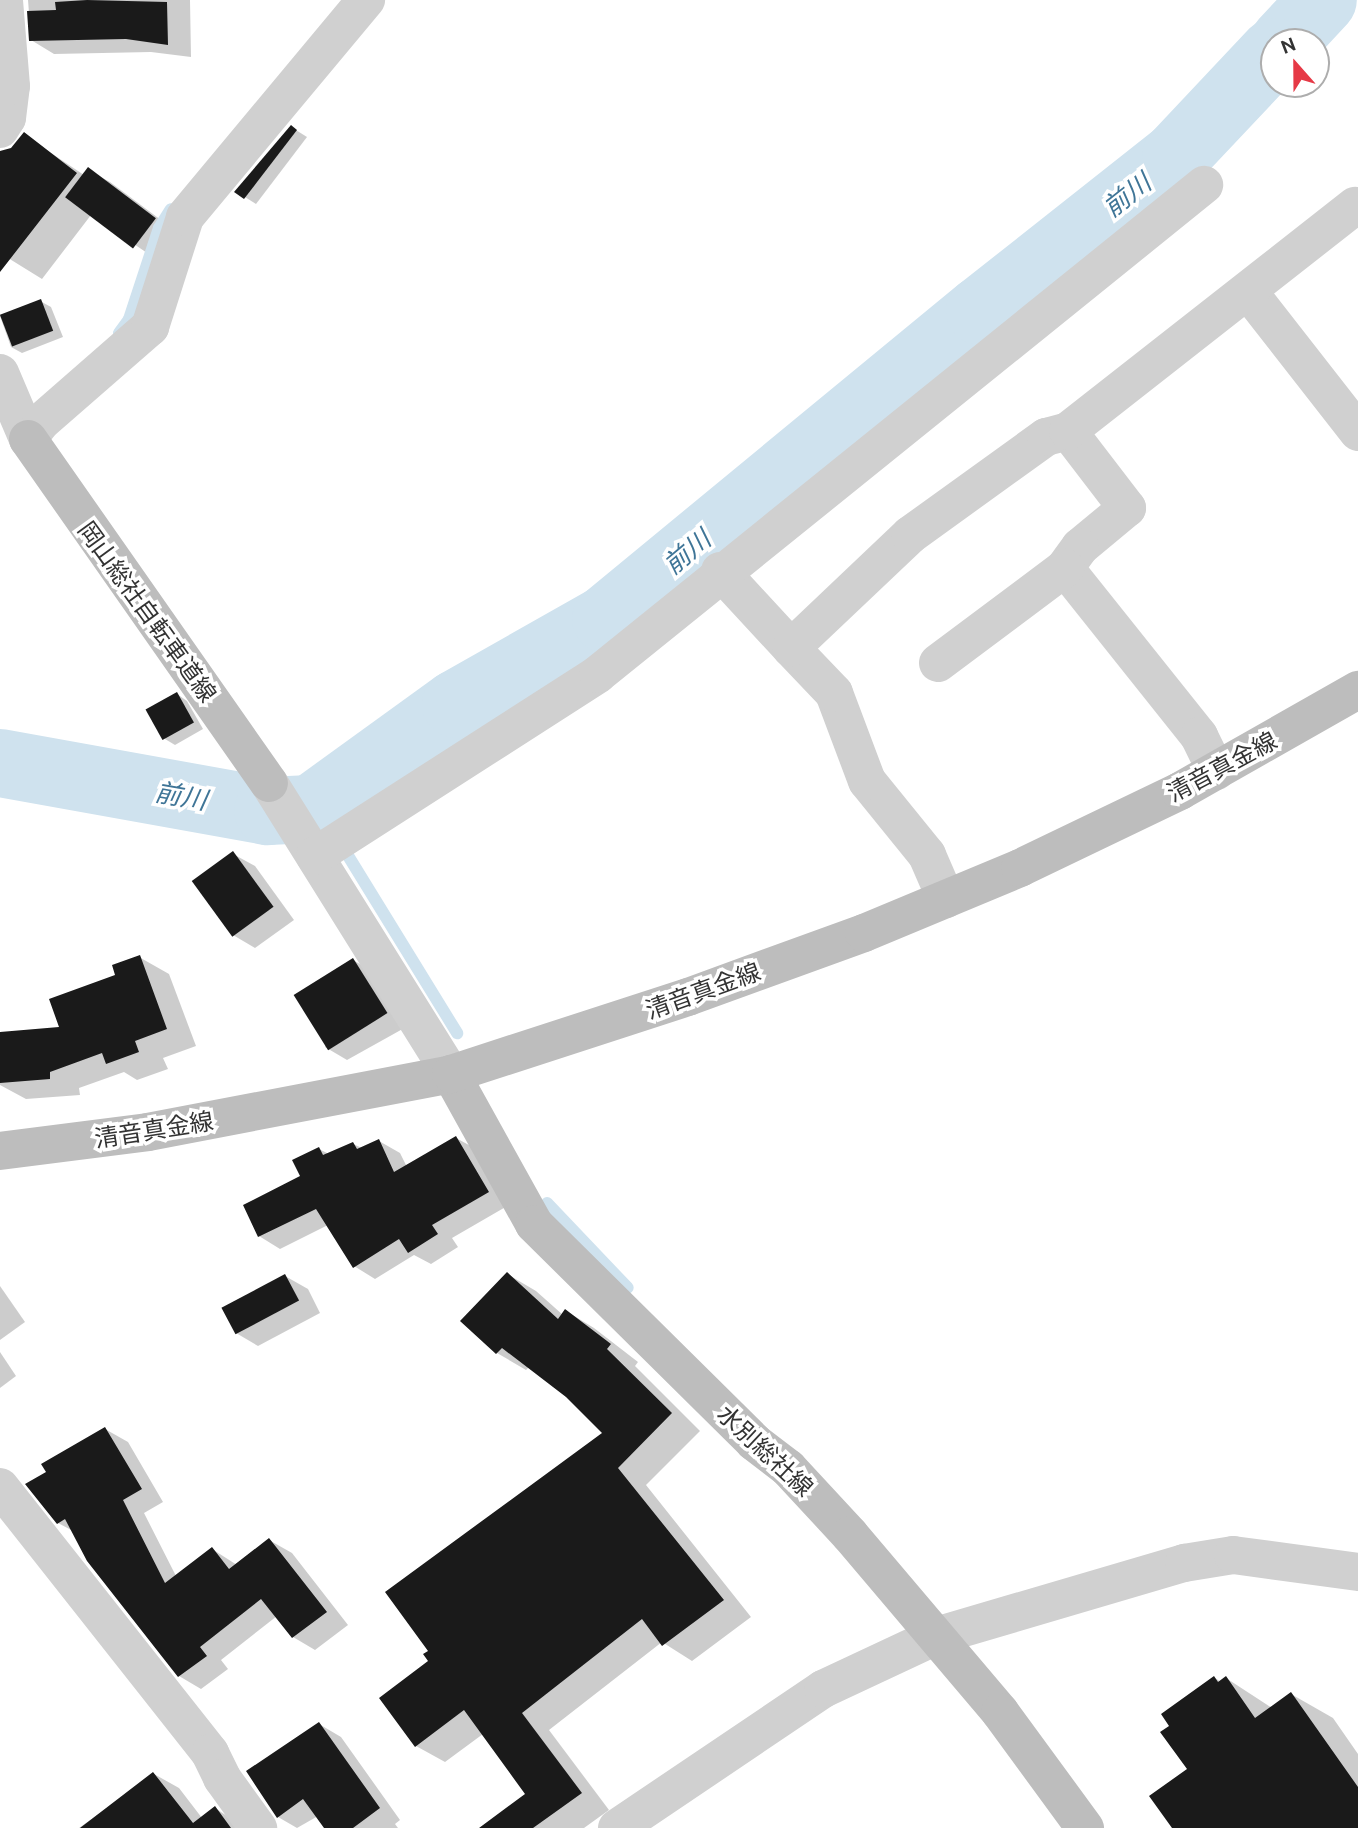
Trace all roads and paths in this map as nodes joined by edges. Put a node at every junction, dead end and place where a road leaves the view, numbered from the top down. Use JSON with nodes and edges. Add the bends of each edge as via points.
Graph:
{"nodes":[{"id":1,"x":4,"y":0,"type":"edge"},
{"id":2,"x":366,"y":0,"type":"edge"},
{"id":3,"x":0,"y":129,"type":"edge"},
{"id":4,"x":1204,"y":185,"type":"dead end"},
{"id":5,"x":1354,"y":206,"type":"dead end"},
{"id":6,"x":1248,"y":291,"type":"junction"},
{"id":7,"x":15,"y":410,"type":"edge"},
{"id":8,"x":1068,"y":431,"type":"junction"},
{"id":9,"x":1358,"y":432,"type":"edge"},
{"id":10,"x":1065,"y":568,"type":"junction"},
{"id":11,"x":720,"y":571,"type":"junction"},
{"id":12,"x":791,"y":648,"type":"junction"},
{"id":13,"x":938,"y":663,"type":"dead end"},
{"id":14,"x":1358,"y":690,"type":"edge"},
{"id":15,"x":1216,"y":771,"type":"junction"},
{"id":16,"x":280,"y":801,"type":"joint"},
{"id":17,"x":329,"y":847,"type":"junction"},
{"id":18,"x":946,"y":899,"type":"junction"},
{"id":19,"x":451,"y":1074,"type":"junction"},
{"id":20,"x":0,"y":1151,"type":"edge"},
{"id":21,"x":0,"y":1488,"type":"edge"},
{"id":22,"x":1358,"y":1572,"type":"edge"},
{"id":23,"x":936,"y":1636,"type":"junction"},
{"id":24,"x":258,"y":1828,"type":"edge"},
{"id":25,"x":617,"y":1828,"type":"edge"},
{"id":26,"x":1085,"y":1828,"type":"edge"}],
"edges":[{"from":1,"to":3,"type":"street","via":[[11,86],[7,118]]},
{"from":2,"to":7,"type":"street","via":[[185,217],[150,327],[41,422]]},
{"from":4,"to":11,"type":"street"},
{"from":5,"to":6,"type":"street"},
{"from":6,"to":8,"type":"street"},
{"from":6,"to":9,"type":"street"},
{"from":7,"to":16,"type":"main road","name":"岡山総社自転車道線"},
{"from":8,"to":10,"type":"street","via":[[1127,508],[1080,548]]},
{"from":8,"to":12,"type":"street","via":[[1046,438],[910,535]]},
{"from":10,"to":13,"type":"street"},
{"from":10,"to":15,"type":"street","via":[[1199,736]]},
{"from":11,"to":12,"type":"street"},
{"from":11,"to":17,"type":"street","via":[[598,674]]},
{"from":12,"to":18,"type":"street","via":[[834,693],[867,781],[927,855]]},
{"from":14,"to":15,"type":"main road","name":"清音真金線"},
{"from":15,"to":18,"type":"main road","name":"清音真金線","via":[[1020,868]]},
{"from":16,"to":17,"type":"street"},
{"from":17,"to":19,"type":"street"},
{"from":18,"to":19,"type":"main road","name":"清音真金線","via":[[688,998]]},
{"from":19,"to":20,"type":"main road","name":"清音真金線","via":[[148,1132]]},
{"from":19,"to":23,"type":"main road","name":"水別総社線","via":[[534,1224],[754,1442],[788,1468]]},
{"from":21,"to":24,"type":"street","via":[[210,1752],[222,1778]]},
{"from":22,"to":23,"type":"street","via":[[1234,1555],[1184,1563]]},
{"from":23,"to":25,"type":"street","via":[[812,1696]]},
{"from":23,"to":26,"type":"main road","name":"水別総社線","via":[[1000,1712]]}]}
